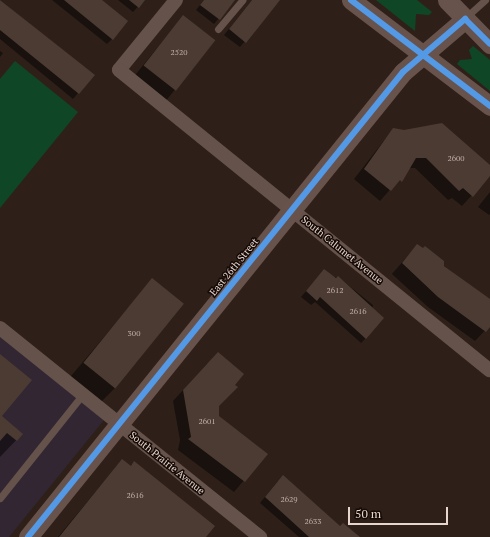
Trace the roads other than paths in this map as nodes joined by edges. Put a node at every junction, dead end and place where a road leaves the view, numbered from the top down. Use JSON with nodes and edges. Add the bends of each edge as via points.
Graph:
{"nodes":[{"id":1,"x":176,"y":0,"type":"edge"},
{"id":2,"x":242,"y":0,"type":"edge"},
{"id":3,"x":351,"y":0,"type":"edge"},
{"id":4,"x":447,"y":0,"type":"edge"},
{"id":5,"x":485,"y":0,"type":"edge"},
{"id":6,"x":464,"y":19,"type":"junction"},
{"id":7,"x":218,"y":30,"type":"dead end"},
{"id":8,"x":490,"y":44,"type":"edge"},
{"id":9,"x":422,"y":55,"type":"junction"},
{"id":10,"x":490,"y":106,"type":"edge"},
{"id":11,"x":292,"y":210,"type":"junction"},
{"id":12,"x":0,"y":328,"type":"edge"},
{"id":13,"x":490,"y":370,"type":"edge"},
{"id":14,"x":83,"y":394,"type":"junction"},
{"id":15,"x":119,"y":424,"type":"junction"},
{"id":16,"x":0,"y":498,"type":"edge"},
{"id":17,"x":28,"y":537,"type":"edge"},
{"id":18,"x":260,"y":537,"type":"edge"}],
"edges":[{"from":1,"to":11,"type":"street","name":"South Calumet Avenue","via":[[119,70]]},
{"from":2,"to":7,"type":"lane"},
{"from":3,"to":9,"type":"main road"},
{"from":4,"to":6,"type":"main road"},
{"from":5,"to":6,"type":"lane"},
{"from":6,"to":8,"type":"main road"},
{"from":6,"to":9,"type":"main road","name":"East 26th Street"},
{"from":9,"to":10,"type":"main road"},
{"from":9,"to":11,"type":"main road","name":"East 26th Street","via":[[404,72]]},
{"from":11,"to":13,"type":"street","name":"South Calumet Avenue"},
{"from":11,"to":15,"type":"main road","name":"East 26th Street"},
{"from":12,"to":14,"type":"street","name":"South Prairie Avenue"},
{"from":14,"to":15,"type":"street","name":"South Prairie Avenue"},
{"from":14,"to":16,"type":"lane"},
{"from":15,"to":17,"type":"main road","name":"East 26th Street"},
{"from":15,"to":18,"type":"street","name":"South Prairie Avenue"}]}
